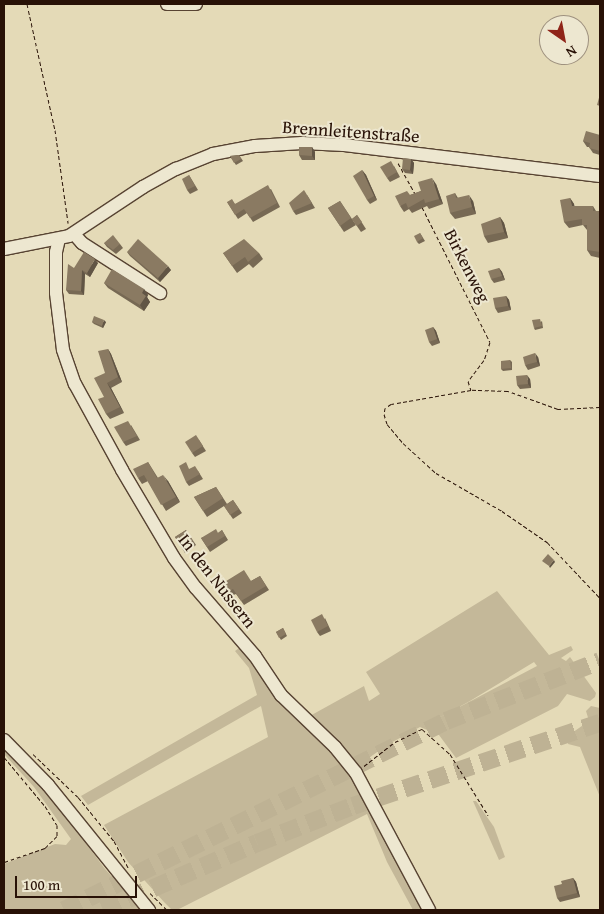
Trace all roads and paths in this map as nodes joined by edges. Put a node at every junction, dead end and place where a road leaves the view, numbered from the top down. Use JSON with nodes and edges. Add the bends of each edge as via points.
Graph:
{"nodes":[{"id":1,"x":27,"y":4,"type":"edge"},
{"id":2,"x":166,"y":4,"type":"edge"},
{"id":3,"x":196,"y":4,"type":"edge"},
{"id":4,"x":394,"y":151,"type":"junction"},
{"id":5,"x":600,"y":176,"type":"edge"},
{"id":6,"x":417,"y":198,"type":"edge"},
{"id":7,"x":422,"y":206,"type":"edge"},
{"id":8,"x":74,"y":234,"type":"junction"},
{"id":9,"x":59,"y":240,"type":"junction"},
{"id":10,"x":4,"y":249,"type":"edge"},
{"id":11,"x":160,"y":292,"type":"dead end"},
{"id":12,"x":471,"y":390,"type":"junction"},
{"id":13,"x":600,"y":407,"type":"edge"},
{"id":14,"x":600,"y":598,"type":"edge"},
{"id":15,"x":4,"y":740,"type":"edge"},
{"id":16,"x":19,"y":754,"type":"junction"},
{"id":17,"x":4,"y":757,"type":"edge"},
{"id":18,"x":356,"y":773,"type":"junction"},
{"id":19,"x":488,"y":815,"type":"dead end"},
{"id":20,"x":4,"y":862,"type":"edge"},
{"id":21,"x":129,"y":869,"type":"dead end"},
{"id":22,"x":149,"y":892,"type":"dead end"},
{"id":23,"x":149,"y":910,"type":"edge"},
{"id":24,"x":167,"y":910,"type":"edge"},
{"id":25,"x":429,"y":910,"type":"edge"}],
"edges":[{"from":1,"to":9,"type":"path","via":[[51,111],[68,215]]},
{"from":2,"to":3,"type":"street"},
{"from":4,"to":5,"type":"street","name":"Brennleitenstraße"},
{"from":4,"to":6,"type":"path"},
{"from":4,"to":8,"type":"street","name":"Brennleitenstraße","via":[[302,143],[220,152],[150,182]]},
{"from":7,"to":12,"type":"path","name":"Birkenweg","via":[[490,342],[484,360],[468,381]]},
{"from":8,"to":9,"type":"street","name":"Brennleitenstraße"},
{"from":8,"to":11,"type":"street","via":[[82,243]]},
{"from":9,"to":10,"type":"street","name":"Brennleitenstraße"},
{"from":9,"to":18,"type":"street","name":"In den Nussern","via":[[56,293],[63,350],[75,384],[122,470],[196,588],[255,656],[281,695],[336,748]]},
{"from":12,"to":13,"type":"path","via":[[508,391],[565,410]]},
{"from":12,"to":14,"type":"path","via":[[388,406],[384,410],[385,421],[403,443],[436,473],[548,542]]},
{"from":15,"to":16,"type":"street"},
{"from":16,"to":21,"type":"path","via":[[27,750],[46,763],[114,841]]},
{"from":16,"to":23,"type":"street"},
{"from":17,"to":20,"type":"path","via":[[57,825],[57,836],[45,848]]},
{"from":18,"to":19,"type":"path","via":[[395,742],[422,730],[450,754]]},
{"from":18,"to":25,"type":"street","name":"In den Nussern"},
{"from":22,"to":24,"type":"path"}]}
